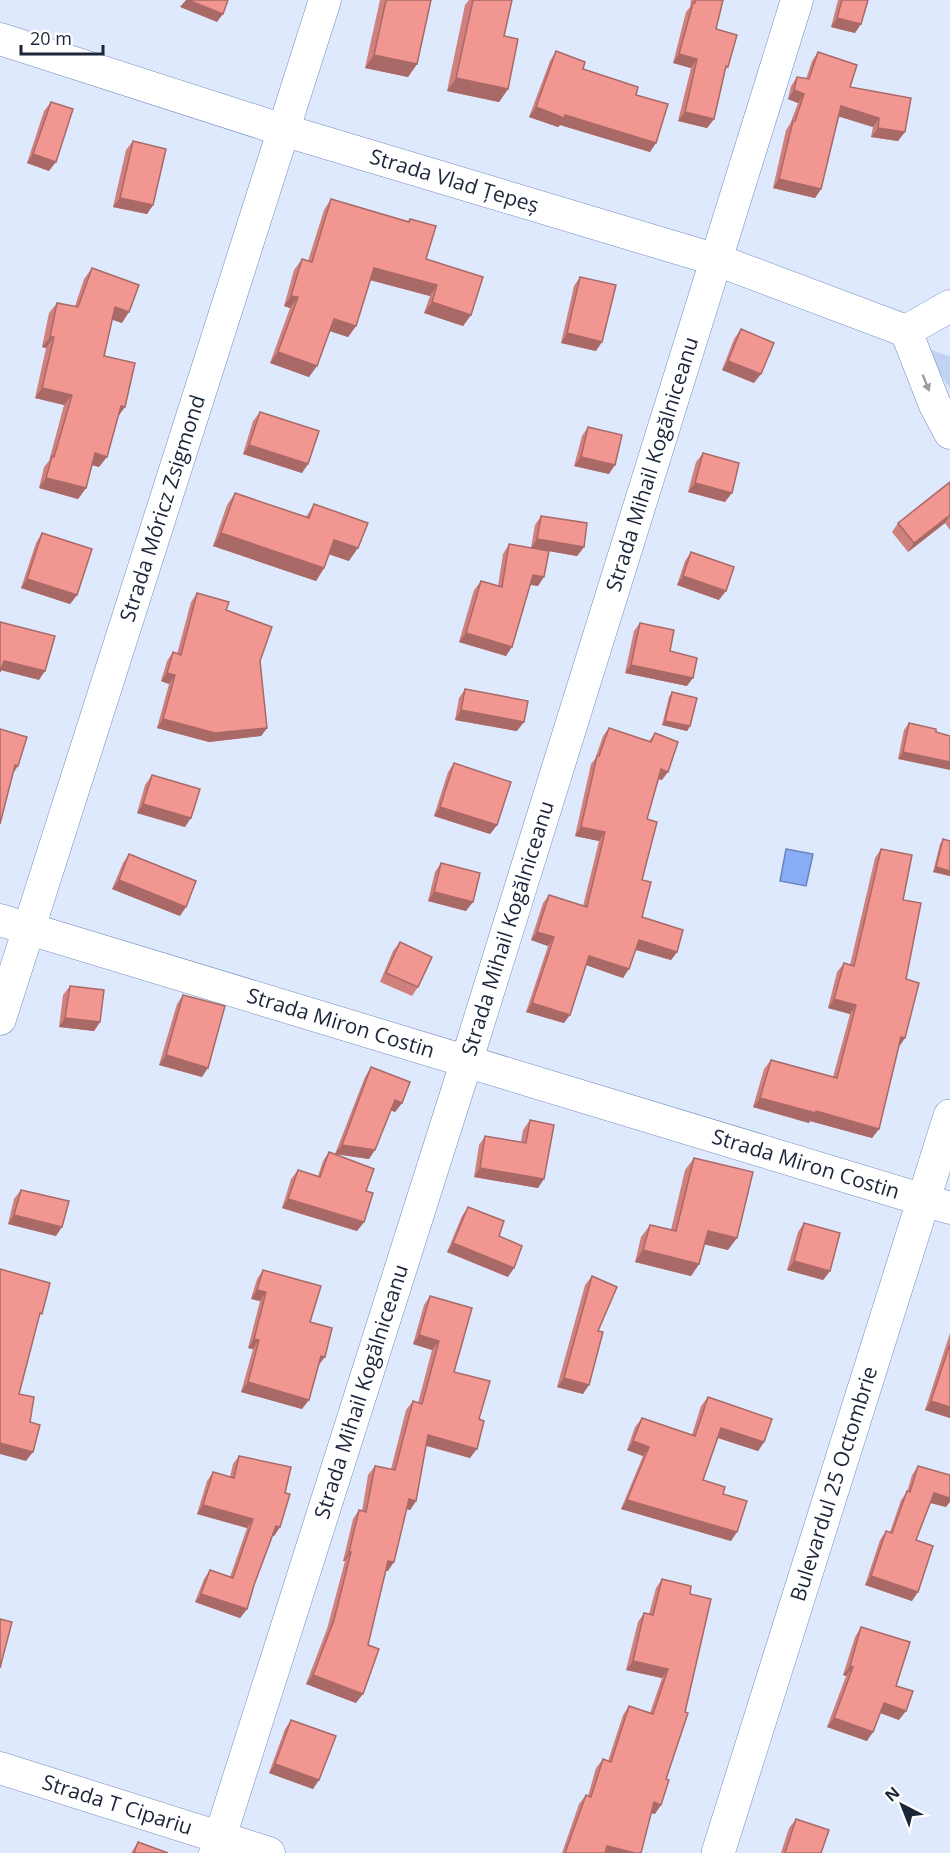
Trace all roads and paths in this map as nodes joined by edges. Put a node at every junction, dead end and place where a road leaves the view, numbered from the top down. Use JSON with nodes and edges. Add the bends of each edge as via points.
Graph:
{"nodes":[{"id":1,"x":325,"y":0,"type":"edge"},
{"id":2,"x":797,"y":0,"type":"edge"},
{"id":3,"x":0,"y":39,"type":"edge"},
{"id":4,"x":283,"y":130,"type":"junction"},
{"id":5,"x":717,"y":260,"type":"junction"},
{"id":6,"x":950,"y":306,"type":"edge"},
{"id":7,"x":906,"y":331,"type":"junction"},
{"id":8,"x":950,"y":433,"type":"edge"},
{"id":9,"x":14,"y":924,"type":"edge"},
{"id":10,"x":0,"y":1019,"type":"edge"},
{"id":11,"x":466,"y":1063,"type":"junction"},
{"id":12,"x":950,"y":1116,"type":"edge"},
{"id":13,"x":936,"y":1204,"type":"edge"},
{"id":14,"x":0,"y":1768,"type":"edge"},
{"id":15,"x":218,"y":1845,"type":"edge"},
{"id":16,"x":269,"y":1853,"type":"edge"},
{"id":17,"x":718,"y":1853,"type":"edge"}],
"edges":[{"from":1,"to":4,"type":"street","name":"Strada Móricz Zsigmond"},
{"from":2,"to":5,"type":"street","name":"Strada Mihail Kogălniceanu"},
{"from":3,"to":4,"type":"street","name":"Strada Vlad Țepeș"},
{"from":4,"to":5,"type":"street","name":"Strada Vlad Țepeș"},
{"from":4,"to":9,"type":"street","name":"Strada Móricz Zsigmond"},
{"from":5,"to":7,"type":"street","name":"Strada Vlad Țepeș"},
{"from":5,"to":11,"type":"street","name":"Strada Mihail Kogălniceanu"},
{"from":6,"to":7,"type":"street"},
{"from":7,"to":8,"type":"street","one_way":true},
{"from":9,"to":10,"type":"street","name":"Strada Móricz Zsigmond"},
{"from":9,"to":11,"type":"street","name":"Strada Miron Costin"},
{"from":11,"to":13,"type":"street","name":"Strada Miron Costin"},
{"from":11,"to":15,"type":"street","name":"Strada Mihail Kogălniceanu"},
{"from":12,"to":13,"type":"main road","name":"Bulevardul 25 Octombrie"},
{"from":13,"to":17,"type":"main road","name":"Bulevardul 25 Octombrie"},
{"from":14,"to":15,"type":"street","name":"Strada T Cipariu"},
{"from":15,"to":16,"type":"street","name":"Strada T Cipariu"}]}
